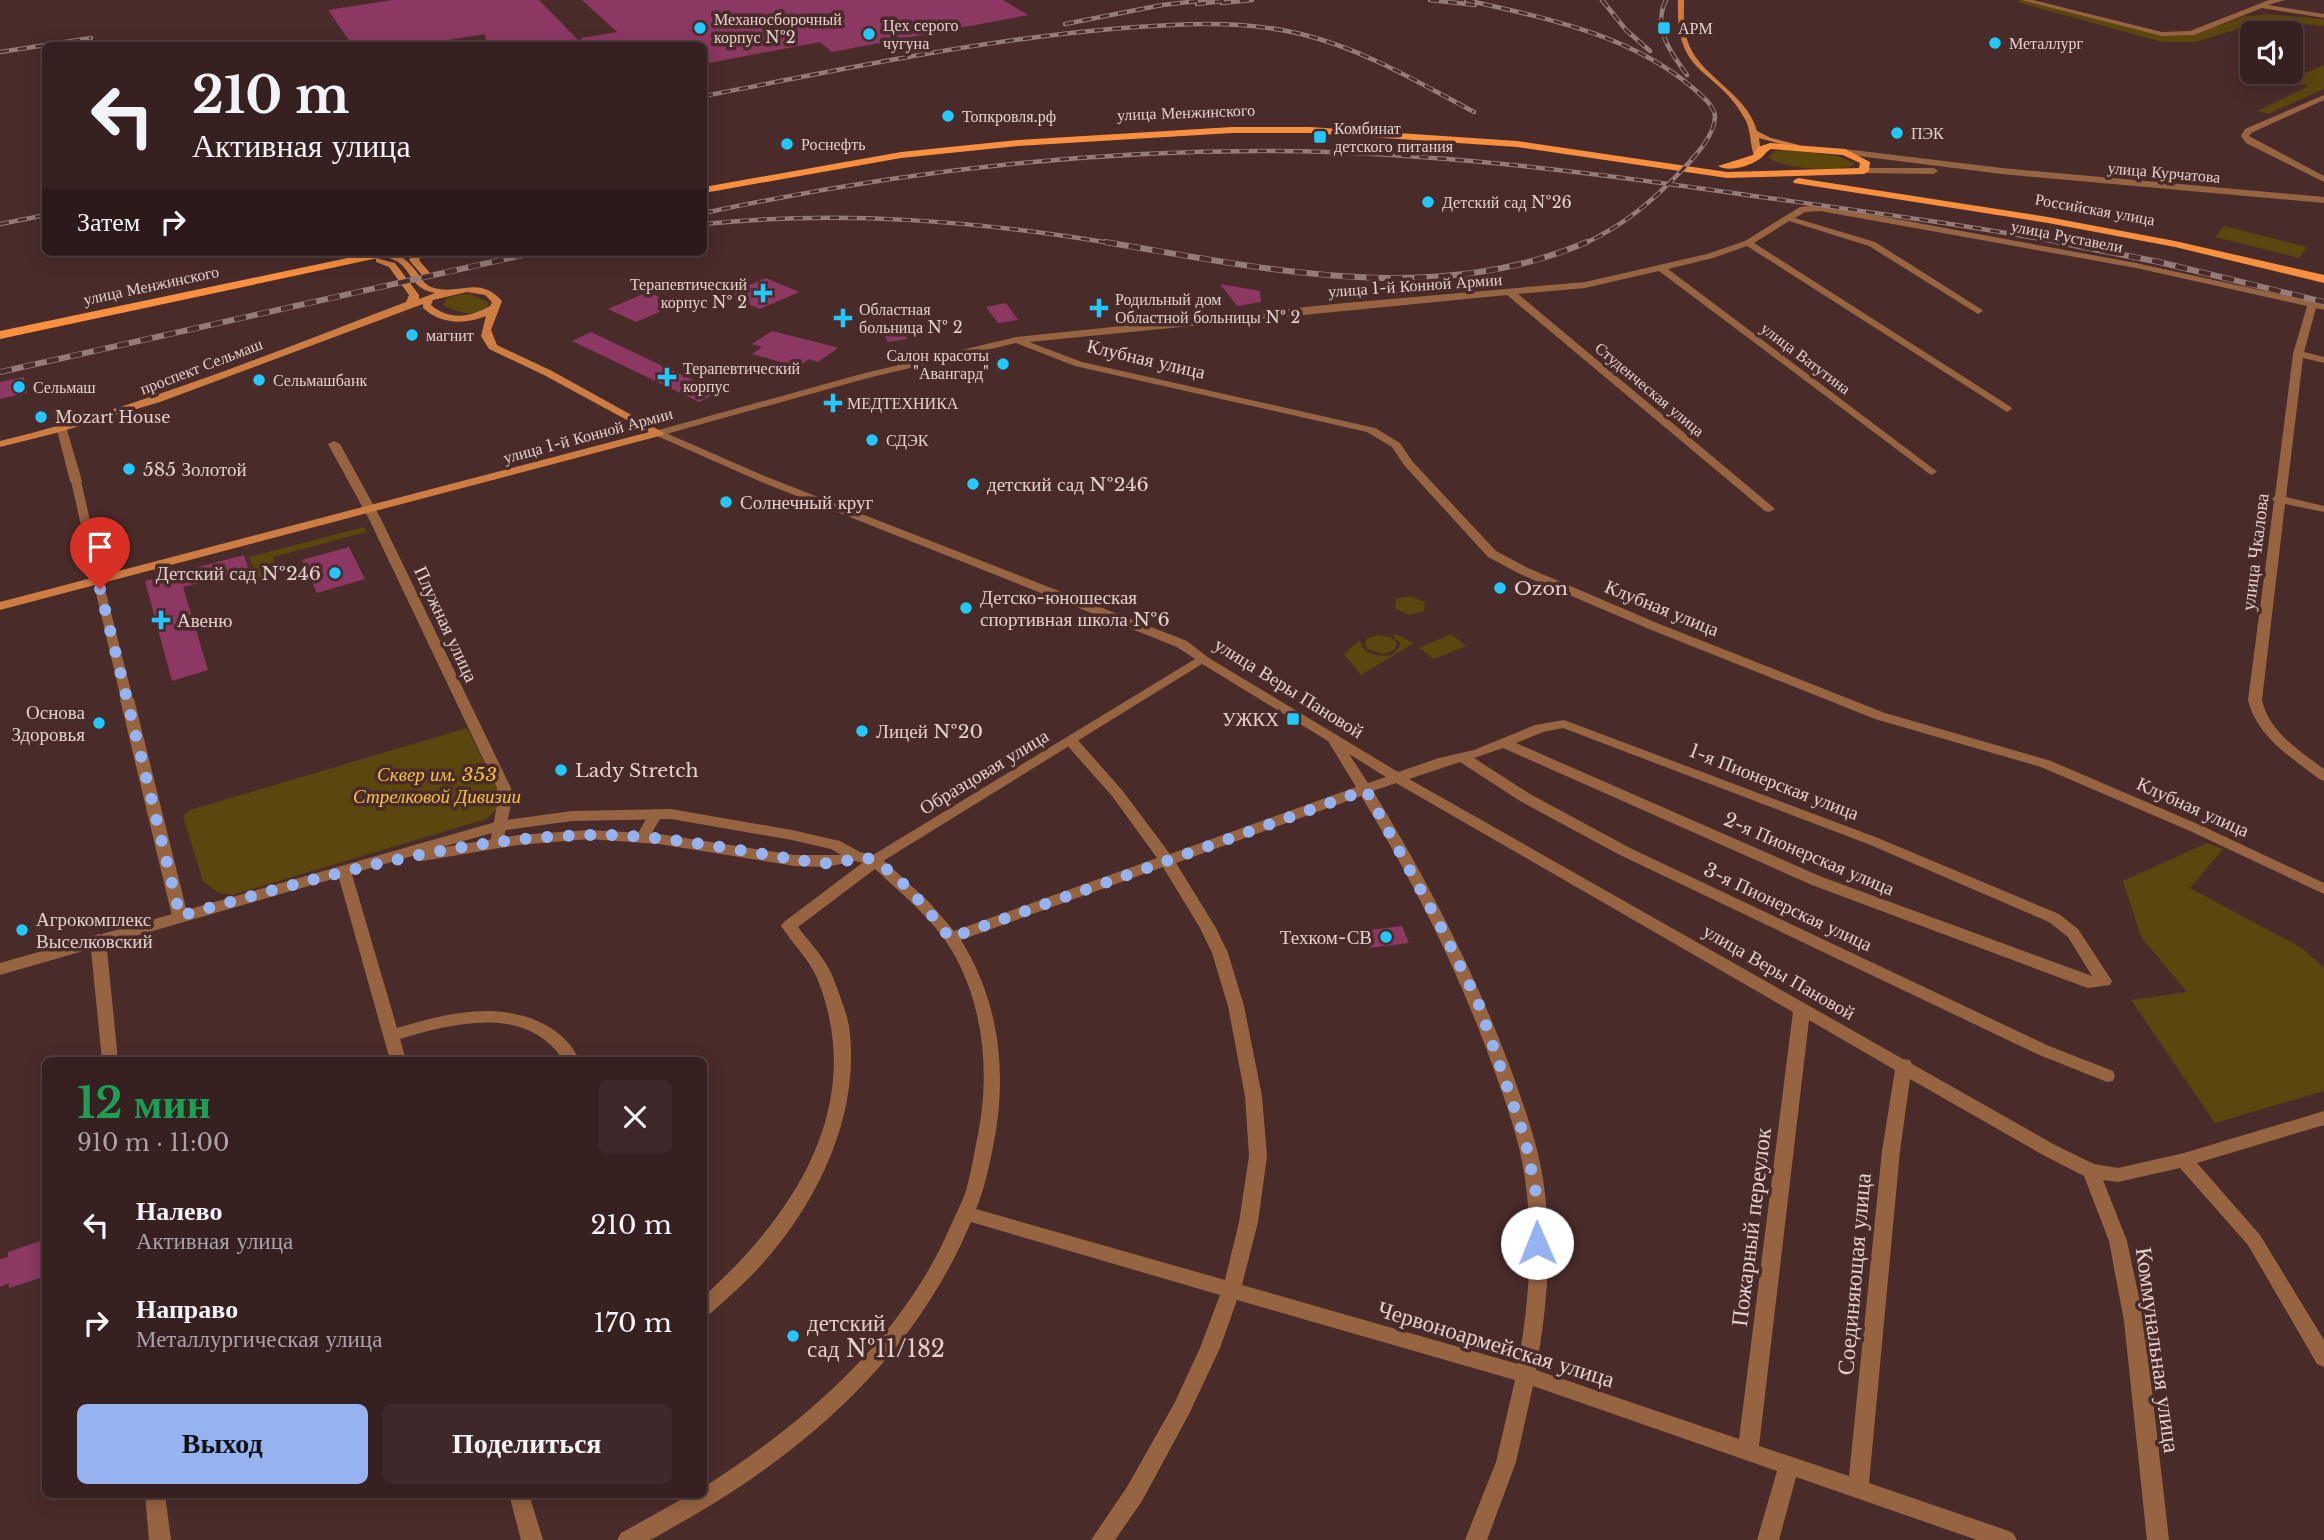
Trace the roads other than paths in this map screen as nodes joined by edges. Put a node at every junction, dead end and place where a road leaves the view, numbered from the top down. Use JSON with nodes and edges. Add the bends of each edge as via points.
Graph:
{"nodes":[{"id":1,"x":1681,"y":0,"type":"edge"},
{"id":2,"x":2024,"y":0,"type":"edge"},
{"id":3,"x":2282,"y":0,"type":"edge"},
{"id":4,"x":2260,"y":7,"type":"junction"},
{"id":5,"x":2324,"y":16,"type":"edge"},
{"id":6,"x":2324,"y":97,"type":"edge"},
{"id":7,"x":1755,"y":134,"type":"junction"},
{"id":8,"x":1796,"y":147,"type":"junction"},
{"id":9,"x":1844,"y":152,"type":"junction"},
{"id":10,"x":1757,"y":156,"type":"junction"},
{"id":11,"x":1670,"y":165,"type":"junction"},
{"id":12,"x":1864,"y":171,"type":"junction"},
{"id":13,"x":2002,"y":171,"type":"junction"},
{"id":14,"x":1791,"y":173,"type":"junction"},
{"id":15,"x":1749,"y":175,"type":"junction"},
{"id":16,"x":2324,"y":179,"type":"edge"},
{"id":17,"x":707,"y":187,"type":"edge"},
{"id":18,"x":1911,"y":198,"type":"junction"},
{"id":19,"x":2324,"y":200,"type":"edge"},
{"id":20,"x":1803,"y":209,"type":"joint"},
{"id":21,"x":1787,"y":218,"type":"junction"},
{"id":22,"x":1748,"y":243,"type":"junction"},
{"id":23,"x":356,"y":256,"type":"edge"},
{"id":24,"x":356,"y":256,"type":"edge"},
{"id":25,"x":417,"y":256,"type":"edge"},
{"id":26,"x":395,"y":257,"type":"edge"},
{"id":27,"x":1662,"y":269,"type":"junction"},
{"id":28,"x":2324,"y":276,"type":"edge"},
{"id":29,"x":450,"y":292,"type":"junction"},
{"id":30,"x":1511,"y":293,"type":"junction"},
{"id":31,"x":411,"y":299,"type":"junction"},
{"id":32,"x":429,"y":301,"type":"junction"},
{"id":33,"x":2318,"y":306,"type":"edge"},
{"id":34,"x":494,"y":309,"type":"junction"},
{"id":35,"x":1978,"y":310,"type":"dead end"},
{"id":36,"x":0,"y":330,"type":"edge"},
{"id":37,"x":0,"y":335,"type":"edge"},
{"id":38,"x":1016,"y":340,"type":"junction"},
{"id":39,"x":2298,"y":354,"type":"junction"},
{"id":40,"x":2324,"y":360,"type":"edge"},
{"id":41,"x":2007,"y":409,"type":"dead end"},
{"id":42,"x":62,"y":430,"type":"junction"},
{"id":43,"x":659,"y":433,"type":"junction"},
{"id":44,"x":0,"y":444,"type":"edge"},
{"id":45,"x":334,"y":444,"type":"dead end"},
{"id":46,"x":1931,"y":472,"type":"dead end"},
{"id":47,"x":76,"y":481,"type":"joint"},
{"id":48,"x":2278,"y":499,"type":"junction"},
{"id":49,"x":1769,"y":509,"type":"dead end"},
{"id":50,"x":2324,"y":509,"type":"edge"},
{"id":51,"x":369,"y":510,"type":"junction"},
{"id":52,"x":97,"y":574,"type":"dead end"},
{"id":53,"x":100,"y":589,"type":"dead end"},
{"id":54,"x":0,"y":606,"type":"edge"},
{"id":55,"x":1204,"y":659,"type":"junction"},
{"id":56,"x":127,"y":699,"type":"joint"},
{"id":57,"x":1331,"y":738,"type":"junction"},
{"id":58,"x":1071,"y":741,"type":"junction"},
{"id":59,"x":1504,"y":743,"type":"junction"},
{"id":60,"x":1461,"y":757,"type":"junction"},
{"id":61,"x":2324,"y":776,"type":"edge"},
{"id":62,"x":1399,"y":779,"type":"junction"},
{"id":63,"x":1366,"y":790,"type":"junction"},
{"id":64,"x":656,"y":814,"type":"junction"},
{"id":65,"x":499,"y":826,"type":"junction"},
{"id":66,"x":642,"y":838,"type":"junction"},
{"id":67,"x":497,"y":843,"type":"junction"},
{"id":68,"x":855,"y":856,"type":"junction"},
{"id":69,"x":1167,"y":860,"type":"junction"},
{"id":70,"x":875,"y":861,"type":"junction"},
{"id":71,"x":344,"y":871,"type":"junction"},
{"id":72,"x":2324,"y":889,"type":"edge"},
{"id":73,"x":180,"y":916,"type":"junction"},
{"id":74,"x":950,"y":938,"type":"junction"},
{"id":75,"x":98,"y":940,"type":"junction"},
{"id":76,"x":0,"y":969,"type":"edge"},
{"id":77,"x":2104,"y":981,"type":"joint"},
{"id":78,"x":1802,"y":1008,"type":"junction"},
{"id":79,"x":391,"y":1035,"type":"junction"},
{"id":80,"x":110,"y":1057,"type":"edge"},
{"id":81,"x":397,"y":1057,"type":"edge"},
{"id":82,"x":570,"y":1057,"type":"edge"},
{"id":83,"x":1904,"y":1065,"type":"junction"},
{"id":84,"x":2107,"y":1076,"type":"dead end"},
{"id":85,"x":2324,"y":1118,"type":"edge"},
{"id":86,"x":2184,"y":1160,"type":"junction"},
{"id":87,"x":2091,"y":1171,"type":"junction"},
{"id":88,"x":966,"y":1213,"type":"junction"},
{"id":89,"x":1233,"y":1290,"type":"junction"},
{"id":90,"x":707,"y":1304,"type":"edge"},
{"id":91,"x":2324,"y":1358,"type":"edge"},
{"id":92,"x":1526,"y":1375,"type":"junction"},
{"id":93,"x":1748,"y":1451,"type":"junction"},
{"id":94,"x":1790,"y":1465,"type":"junction"},
{"id":95,"x":1858,"y":1489,"type":"junction"},
{"id":96,"x":707,"y":1497,"type":"edge"},
{"id":97,"x":155,"y":1498,"type":"edge"},
{"id":98,"x":520,"y":1498,"type":"edge"},
{"id":99,"x":705,"y":1498,"type":"edge"},
{"id":100,"x":159,"y":1540,"type":"edge"},
{"id":101,"x":533,"y":1540,"type":"edge"},
{"id":102,"x":628,"y":1540,"type":"edge"},
{"id":103,"x":1102,"y":1540,"type":"edge"},
{"id":104,"x":1476,"y":1540,"type":"edge"},
{"id":105,"x":1768,"y":1540,"type":"edge"},
{"id":106,"x":2007,"y":1540,"type":"edge"},
{"id":107,"x":2158,"y":1540,"type":"edge"}],
"edges":[{"from":1,"to":7,"type":"main road","via":[[1678,22],[1691,60],[1740,106]]},
{"from":2,"to":4,"type":"street","via":[[2162,34],[2191,33]]},
{"from":3,"to":4,"type":"street"},
{"from":4,"to":5,"type":"street"},
{"from":6,"to":16,"type":"street","via":[[2245,136]]},
{"from":7,"to":8,"type":"main road"},
{"from":7,"to":10,"type":"main road"},
{"from":8,"to":9,"type":"main road"},
{"from":8,"to":10,"type":"main road","via":[[1770,146]]},
{"from":9,"to":12,"type":"main road","name":"Российская улица","via":[[1865,162]]},
{"from":9,"to":13,"type":"street","name":"улица Курчатова"},
{"from":10,"to":11,"type":"main road","via":[[1724,166]]},
{"from":10,"to":14,"type":"main road"},
{"from":11,"to":15,"type":"main road","via":[[1702,173]]},
{"from":11,"to":17,"type":"main road","name":"улица Менжинского","via":[[1517,144],[1310,130],[1231,131],[913,154]]},
{"from":12,"to":13,"type":"street","name":"улица Курчатова"},
{"from":12,"to":14,"type":"main road"},
{"from":12,"to":28,"type":"main road","name":"Российская улица","via":[[1875,183],[1899,191],[2177,240]]},
{"from":13,"to":19,"type":"street","name":"улица Курчатова"},
{"from":14,"to":15,"type":"main road"},
{"from":14,"to":18,"type":"main road"},
{"from":15,"to":18,"type":"main road"},
{"from":18,"to":28,"type":"main road","name":"Российская улица","via":[[2049,220]]},
{"from":20,"to":21,"type":"street","name":"улица 1-й Конной Армии"},
{"from":20,"to":33,"type":"street","name":"улица Руставели","via":[[1819,208],[2066,251]]},
{"from":21,"to":22,"type":"street","name":"улица 1-й Конной Армии"},
{"from":21,"to":35,"type":"street","via":[[1872,244]]},
{"from":22,"to":27,"type":"street","name":"улица 1-й Конной Армии"},
{"from":22,"to":41,"type":"street"},
{"from":23,"to":36,"type":"main road","name":"улица Менжинского"},
{"from":24,"to":37,"type":"main road","name":"улица Менжинского"},
{"from":25,"to":29,"type":"main road","via":[[414,260],[435,285]]},
{"from":26,"to":29,"type":"main road","via":[[424,288]]},
{"from":26,"to":31,"type":"main road"},
{"from":27,"to":30,"type":"street","name":"улица 1-й Конной Армии","via":[[1585,285]]},
{"from":27,"to":46,"type":"street","name":"улица Ватутина"},
{"from":29,"to":32,"type":"main road","name":"проспект Сельмаш"},
{"from":29,"to":34,"type":"main road","via":[[474,289],[489,294],[497,301]]},
{"from":30,"to":38,"type":"street","name":"улица 1-й Конной Армии"},
{"from":30,"to":49,"type":"street","name":"Студенческая улица"},
{"from":31,"to":32,"type":"main road","name":"проспект Сельмаш"},
{"from":31,"to":42,"type":"main road","name":"проспект Сельмаш","via":[[118,414]]},
{"from":32,"to":34,"type":"main road","via":[[426,306],[430,310],[455,320]]},
{"from":33,"to":39,"type":"street","name":"улица Чкалова"},
{"from":34,"to":43,"type":"main road","name":"улица Веры Пановой","via":[[484,331],[493,347]]},
{"from":38,"to":43,"type":"street","name":"улица 1-й Конной Армии"},
{"from":38,"to":72,"type":"street","name":"Клубная улица","via":[[1079,364],[1371,430],[1396,445],[1492,554],[1524,571],[1880,716],[2046,764]]},
{"from":39,"to":40,"type":"street"},
{"from":39,"to":48,"type":"street","name":"улица Чкалова"},
{"from":42,"to":44,"type":"main road","name":"проспект Сельмаш"},
{"from":42,"to":47,"type":"street"},
{"from":43,"to":51,"type":"main road","name":"улица 1-й Конной Армии"},
{"from":43,"to":55,"type":"street","name":"улица Веры Пановой","via":[[763,479],[1182,644]]},
{"from":45,"to":51,"type":"street","name":"Плужная улица"},
{"from":47,"to":52,"type":"street"},
{"from":48,"to":50,"type":"street"},
{"from":48,"to":61,"type":"street","name":"улица Чкалова","via":[[2256,711],[2264,725]]},
{"from":51,"to":54,"type":"main road","name":"улица 1-й Конной Армии"},
{"from":51,"to":65,"type":"street","name":"Плужная улица","via":[[504,788]]},
{"from":53,"to":56,"type":"street"},
{"from":55,"to":57,"type":"street","name":"улица Веры Пановой"},
{"from":55,"to":58,"type":"street","name":"Образцовая улица"},
{"from":56,"to":73,"type":"street"},
{"from":57,"to":62,"type":"street","name":"улица Веры Пановой"},
{"from":57,"to":63,"type":"street"},
{"from":58,"to":69,"type":"street","via":[[1110,781]]},
{"from":58,"to":70,"type":"street","name":"Образцовая улица"},
{"from":59,"to":60,"type":"street","name":"1-я Пионерская улица"},
{"from":59,"to":77,"type":"street","name":"2-я Пионерская улица","via":[[1817,881],[2088,982]]},
{"from":59,"to":77,"type":"street","name":"1-я Пионерская улица","via":[[1564,724],[1873,841],[2054,918],[2073,933]]},
{"from":60,"to":62,"type":"street","name":"1-я Пионерская улица"},
{"from":60,"to":84,"type":"street","name":"3-я Пионерская улица","via":[[1572,823],[1653,864],[2043,1050]]},
{"from":62,"to":63,"type":"street","name":"1-я Пионерская улица"},
{"from":62,"to":78,"type":"street","name":"улица Веры Пановой"},
{"from":63,"to":69,"type":"street","name":"1-я Пионерская улица"},
{"from":63,"to":92,"type":"street","via":[[1478,1002],[1525,1139],[1536,1193],[1538,1268]]},
{"from":64,"to":65,"type":"street","via":[[572,816]]},
{"from":64,"to":66,"type":"street"},
{"from":64,"to":68,"type":"street","via":[[792,835],[835,845]]},
{"from":65,"to":67,"type":"street","name":"Плужная улица"},
{"from":65,"to":71,"type":"street"},
{"from":66,"to":67,"type":"street","via":[[564,836]]},
{"from":66,"to":68,"type":"street","via":[[815,862],[838,863]]},
{"from":67,"to":71,"type":"street"},
{"from":68,"to":70,"type":"street"},
{"from":69,"to":74,"type":"street","name":"1-я Пионерская улица"},
{"from":69,"to":89,"type":"street","via":[[1220,953],[1252,1086],[1258,1153]]},
{"from":70,"to":74,"type":"street"},
{"from":70,"to":90,"type":"street","name":"Образцовая улица","via":[[789,926],[808,946],[837,1003],[844,1071],[839,1108],[810,1185],[752,1261]]},
{"from":71,"to":73,"type":"street"},
{"from":71,"to":79,"type":"street"},
{"from":73,"to":75,"type":"street"},
{"from":74,"to":88,"type":"street","via":[[976,985],[992,1058],[988,1142]]},
{"from":75,"to":76,"type":"street"},
{"from":75,"to":80,"type":"street"},
{"from":78,"to":83,"type":"street","name":"улица Веры Пановой"},
{"from":78,"to":93,"type":"street","name":"Пожарный переулок"},
{"from":79,"to":81,"type":"street"},
{"from":79,"to":82,"type":"street","via":[[464,1017],[506,1018],[541,1029]]},
{"from":83,"to":87,"type":"street","name":"улица Веры Пановой"},
{"from":83,"to":95,"type":"street","name":"Соединяющая улица","via":[[1891,1151]]},
{"from":85,"to":86,"type":"street"},
{"from":86,"to":87,"type":"street","name":"улица Веры Пановой","via":[[2118,1175]]},
{"from":86,"to":91,"type":"street","via":[[2254,1240]]},
{"from":87,"to":107,"type":"street","name":"Коммунальная улица","via":[[2118,1241],[2134,1321]]},
{"from":88,"to":89,"type":"street","name":"Червоноармейская улица"},
{"from":88,"to":96,"type":"street","via":[[937,1272],[872,1362],[782,1446]]},
{"from":89,"to":92,"type":"street","name":"Червоноармейская улица"},
{"from":89,"to":103,"type":"street","via":[[1207,1361],[1156,1457]]},
{"from":92,"to":93,"type":"street","name":"Червоноармейская улица"},
{"from":92,"to":104,"type":"street","via":[[1508,1453]]},
{"from":93,"to":94,"type":"street","name":"Червоноармейская улица"},
{"from":94,"to":95,"type":"street","name":"Червоноармейская улица"},
{"from":94,"to":105,"type":"street"},
{"from":95,"to":106,"type":"street","name":"Червоноармейская улица"},
{"from":97,"to":100,"type":"street"},
{"from":98,"to":101,"type":"street"},
{"from":99,"to":102,"type":"street"}]}
